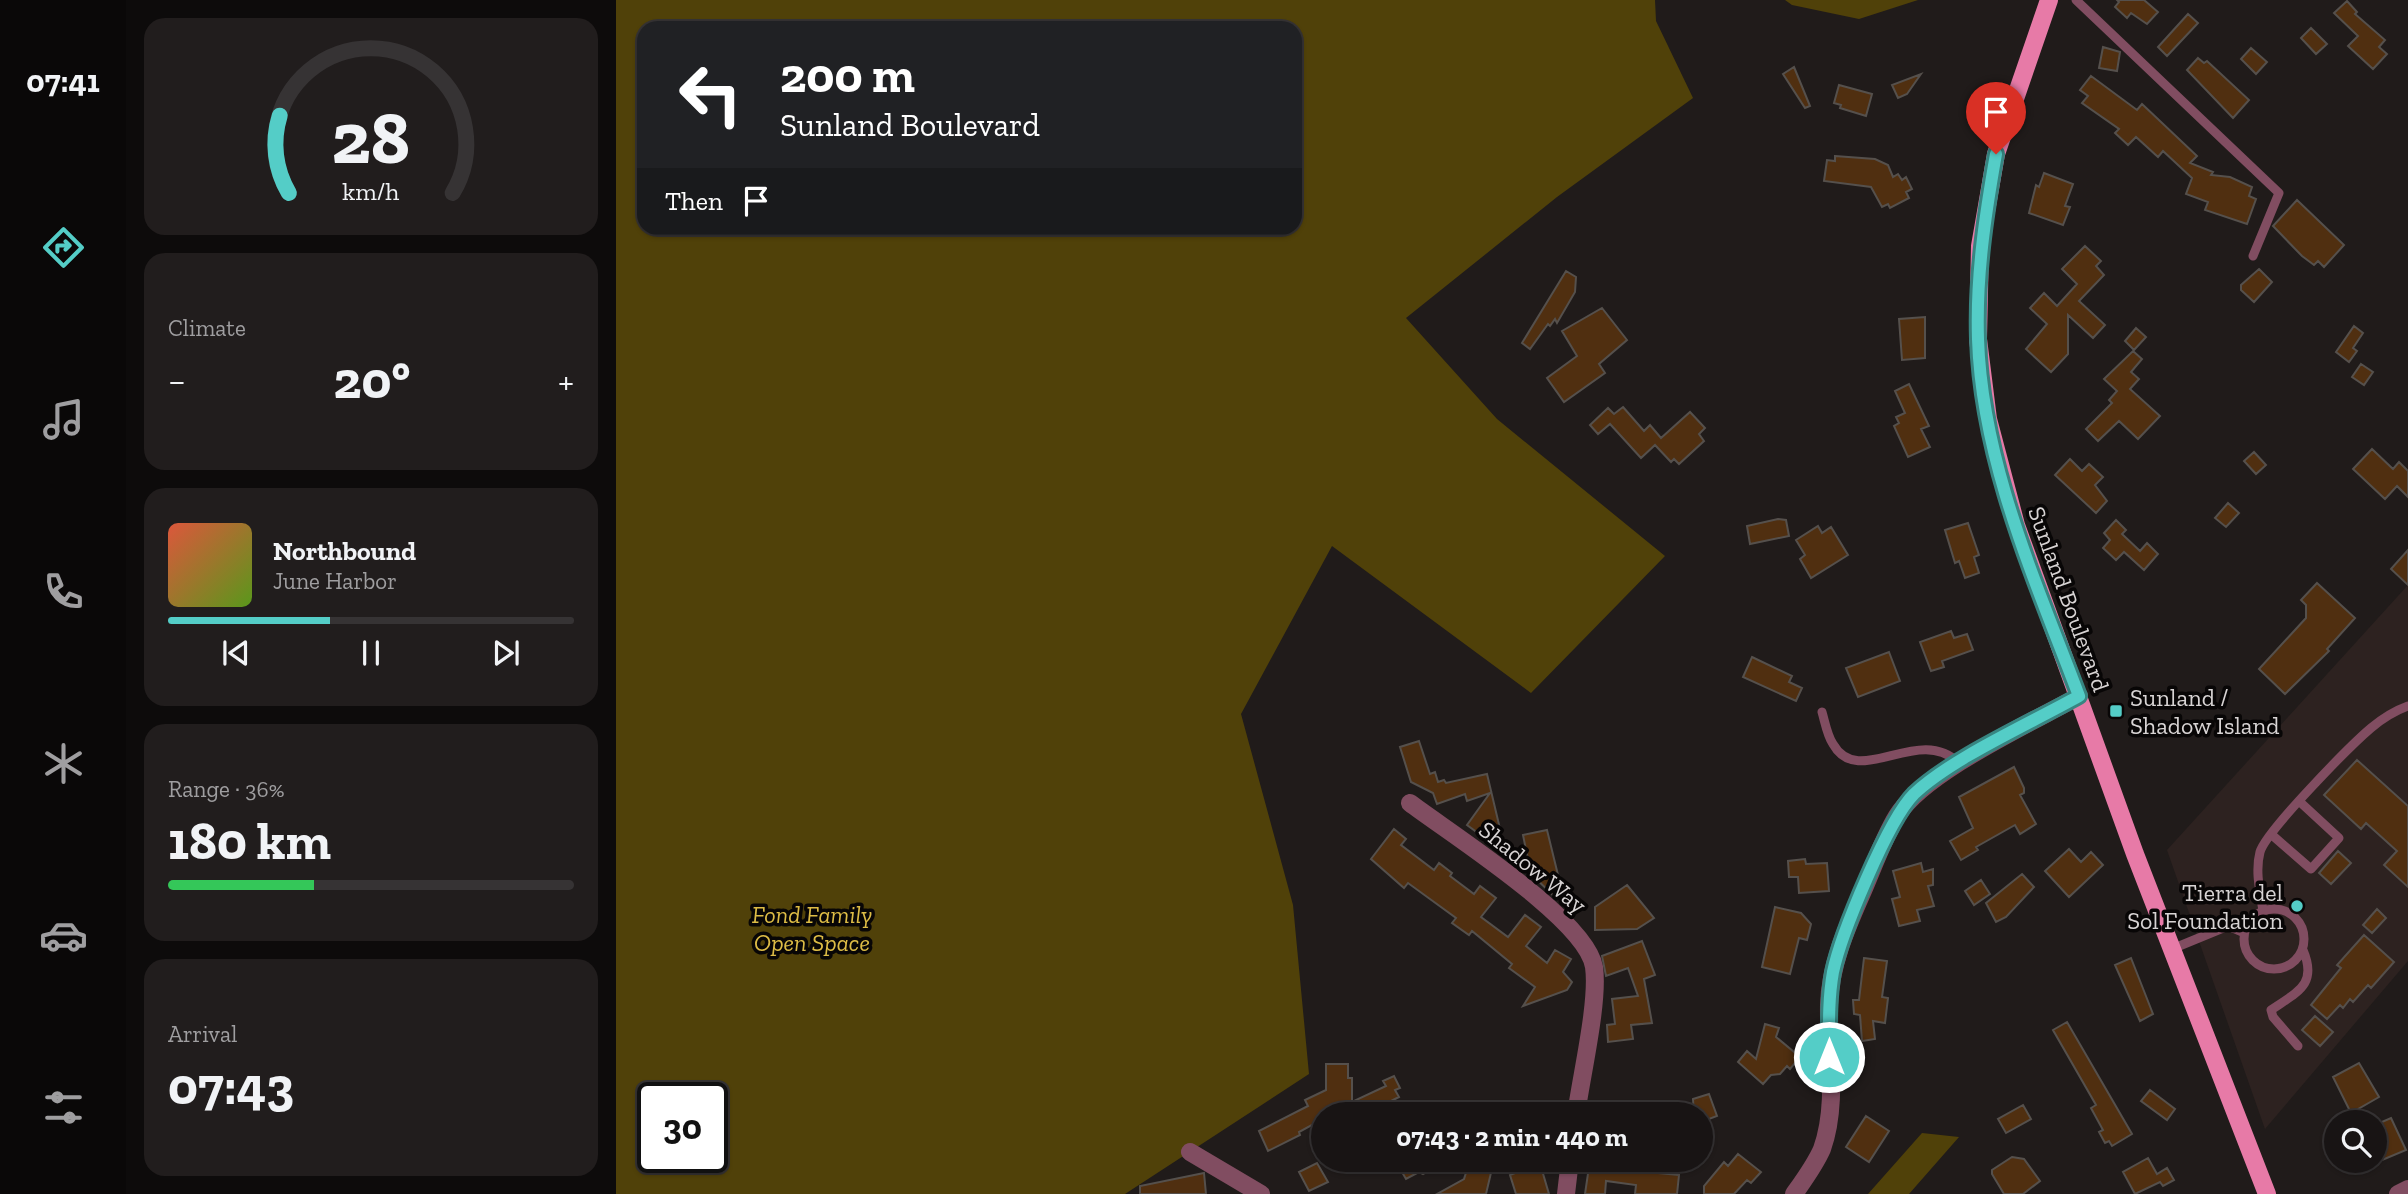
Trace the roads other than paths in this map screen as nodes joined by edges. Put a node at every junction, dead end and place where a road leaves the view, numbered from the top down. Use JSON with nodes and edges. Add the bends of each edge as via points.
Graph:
{"nodes":[{"id":1,"x":2049,"y":0,"type":"edge"},
{"id":2,"x":2076,"y":0,"type":"edge"},
{"id":3,"x":2253,"y":256,"type":"dead end"},
{"id":4,"x":2079,"y":696,"type":"junction"},
{"id":5,"x":2408,"y":706,"type":"edge"},
{"id":6,"x":1822,"y":712,"type":"dead end"},
{"id":7,"x":1959,"y":763,"type":"junction"},
{"id":8,"x":2300,"y":802,"type":"junction"},
{"id":9,"x":1410,"y":803,"type":"dead end"},
{"id":10,"x":2272,"y":835,"type":"junction"},
{"id":11,"x":2263,"y":911,"type":"junction"},
{"id":12,"x":2244,"y":933,"type":"junction"},
{"id":13,"x":2172,"y":949,"type":"junction"},
{"id":14,"x":2303,"y":950,"type":"junction"},
{"id":15,"x":2298,"y":1046,"type":"dead end"},
{"id":16,"x":1578,"y":1102,"type":"edge"},
{"id":17,"x":1190,"y":1152,"type":"dead end"},
{"id":18,"x":1569,"y":1172,"type":"edge"},
{"id":19,"x":2408,"y":1189,"type":"edge"},
{"id":20,"x":1261,"y":1194,"type":"edge"},
{"id":21,"x":1566,"y":1194,"type":"edge"},
{"id":22,"x":1794,"y":1194,"type":"edge"},
{"id":23,"x":2267,"y":1194,"type":"edge"},
{"id":24,"x":2398,"y":1194,"type":"edge"}],
"edges":[{"from":1,"to":4,"type":"main road","name":"Sunland Boulevard","via":[[1996,154],[1980,246],[1978,339],[1988,419],[2002,479]]},
{"from":2,"to":3,"type":"lane","via":[[2279,193]]},
{"from":4,"to":7,"type":"street"},
{"from":4,"to":13,"type":"main road","name":"Sunland Boulevard"},
{"from":5,"to":8,"type":"lane","via":[[2371,729]]},
{"from":6,"to":7,"type":"lane","via":[[1833,745],[1854,760],[1869,761],[1929,747],[1948,752]]},
{"from":7,"to":22,"type":"street","via":[[1913,795],[1897,815],[1852,915],[1833,972],[1829,1003],[1826,1132],[1810,1171]]},
{"from":8,"to":10,"type":"lane"},
{"from":8,"to":10,"type":"lane","via":[[2339,838],[2311,869]]},
{"from":9,"to":16,"type":"street","name":"Shadow Way","via":[[1539,899],[1589,950],[1594,968]]},
{"from":10,"to":11,"type":"lane","via":[[2260,850],[2258,881]]},
{"from":11,"to":12,"type":"lane"},
{"from":11,"to":14,"type":"lane","via":[[2283,910],[2299,921],[2304,930]]},
{"from":12,"to":13,"type":"lane","via":[[2228,926]]},
{"from":12,"to":14,"type":"lane","via":[[2246,953],[2270,970],[2290,966]]},
{"from":13,"to":23,"type":"main road","name":"Sunland Boulevard"},
{"from":14,"to":15,"type":"lane","via":[[2309,978],[2271,1010]]},
{"from":17,"to":20,"type":"street"},
{"from":18,"to":21,"type":"street"},
{"from":19,"to":24,"type":"street"}]}
